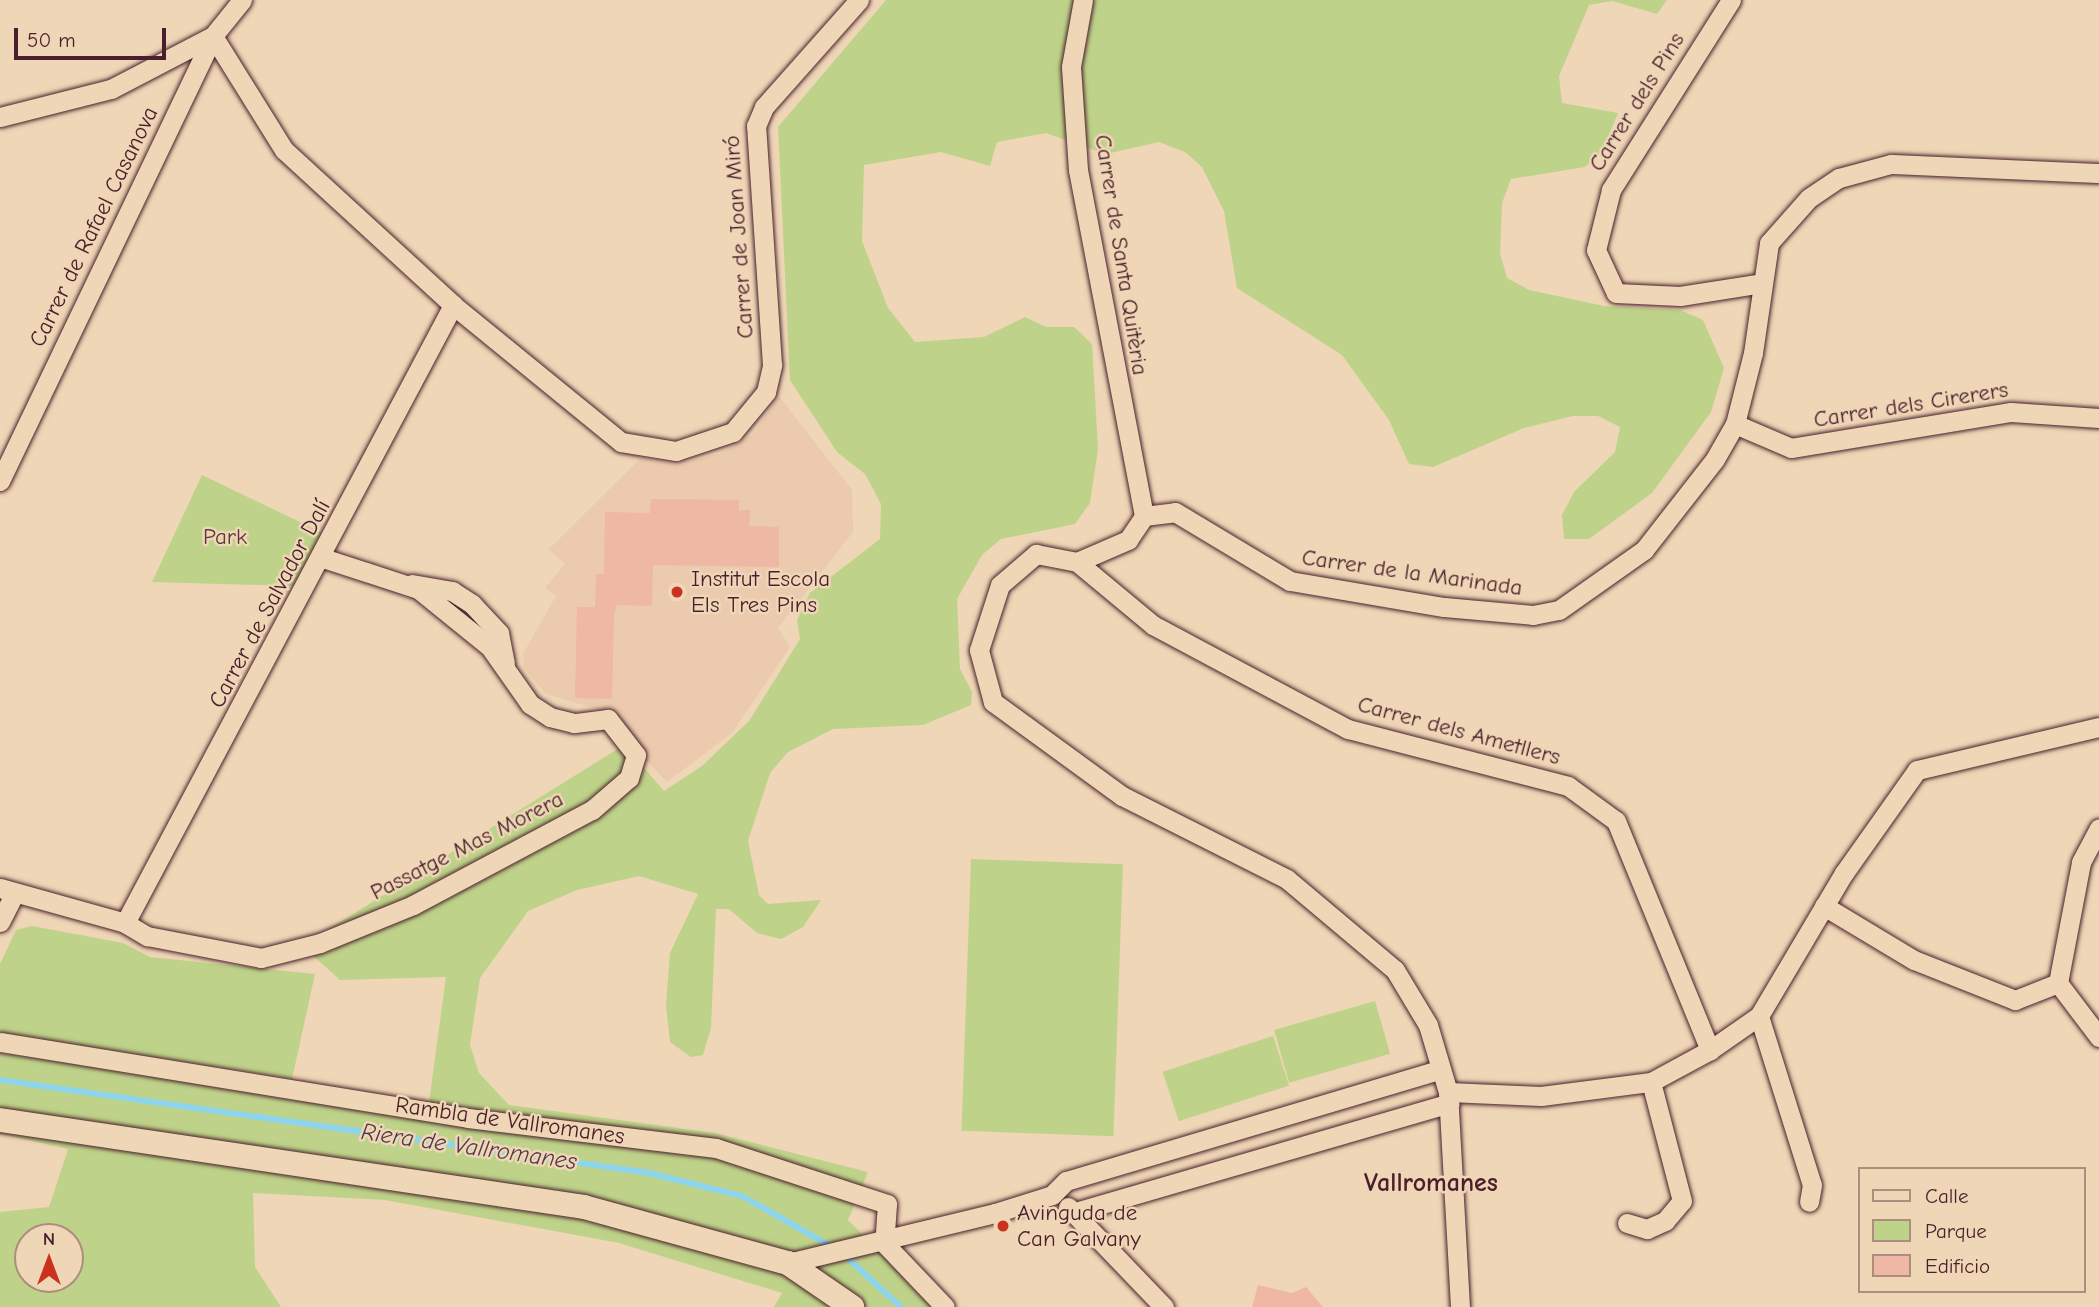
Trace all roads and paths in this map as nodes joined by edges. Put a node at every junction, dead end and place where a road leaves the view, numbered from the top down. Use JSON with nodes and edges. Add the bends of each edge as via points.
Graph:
{"nodes":[{"id":1,"x":242,"y":0,"type":"edge"},
{"id":2,"x":859,"y":0,"type":"edge"},
{"id":3,"x":1083,"y":0,"type":"edge"},
{"id":4,"x":1731,"y":0,"type":"edge"},
{"id":5,"x":213,"y":36,"type":"junction"},
{"id":6,"x":0,"y":117,"type":"edge"},
{"id":7,"x":2099,"y":173,"type":"edge"},
{"id":8,"x":1762,"y":283,"type":"junction"},
{"id":9,"x":453,"y":305,"type":"junction"},
{"id":10,"x":2099,"y":418,"type":"edge"},
{"id":11,"x":1735,"y":424,"type":"junction"},
{"id":12,"x":0,"y":481,"type":"edge"},
{"id":13,"x":1144,"y":516,"type":"junction"},
{"id":14,"x":323,"y":558,"type":"junction"},
{"id":15,"x":1077,"y":562,"type":"junction"},
{"id":16,"x":2099,"y":727,"type":"edge"},
{"id":17,"x":2099,"y":828,"type":"edge"},
{"id":18,"x":7,"y":891,"type":"edge"},
{"id":19,"x":1824,"y":906,"type":"junction"},
{"id":20,"x":0,"y":922,"type":"edge"},
{"id":21,"x":124,"y":923,"type":"junction"},
{"id":22,"x":2058,"y":984,"type":"junction"},
{"id":23,"x":1759,"y":1016,"type":"junction"},
{"id":24,"x":2099,"y":1037,"type":"edge"},
{"id":25,"x":0,"y":1042,"type":"edge"},
{"id":26,"x":1710,"y":1050,"type":"junction"},
{"id":27,"x":1441,"y":1069,"type":"junction"},
{"id":28,"x":1651,"y":1082,"type":"junction"},
{"id":29,"x":1449,"y":1098,"type":"junction"},
{"id":30,"x":0,"y":1120,"type":"edge"},
{"id":31,"x":1052,"y":1195,"type":"junction"},
{"id":32,"x":1809,"y":1202,"type":"dead end"},
{"id":33,"x":1075,"y":1212,"type":"junction"},
{"id":34,"x":1627,"y":1223,"type":"dead end"},
{"id":35,"x":884,"y":1243,"type":"junction"},
{"id":36,"x":788,"y":1263,"type":"junction"},
{"id":37,"x":852,"y":1307,"type":"edge"},
{"id":38,"x":945,"y":1307,"type":"edge"},
{"id":39,"x":1164,"y":1307,"type":"edge"},
{"id":40,"x":1460,"y":1307,"type":"edge"}],
"edges":[{"from":1,"to":5,"type":"street","name":"Carrer de Rafael Casanova"},
{"from":2,"to":9,"type":"street","name":"Carrer de Joan Miró","via":[[758,116],[772,365],[758,408],[715,442],[676,451],[621,442]]},
{"from":3,"to":13,"type":"street","name":"Carrer de Santa Quitèria","via":[[1071,67],[1078,170]]},
{"from":4,"to":8,"type":"street","name":"Carrer dels Pins","via":[[1611,190],[1596,250],[1616,293],[1680,296]]},
{"from":5,"to":6,"type":"street","via":[[111,89]]},
{"from":5,"to":9,"type":"street","via":[[284,150]]},
{"from":5,"to":12,"type":"street","name":"Carrer de Rafael Casanova"},
{"from":7,"to":8,"type":"street","name":"Carrer de la Marinada","via":[[1929,162],[1865,168],[1810,198],[1777,227]]},
{"from":8,"to":11,"type":"street","name":"Carrer de la Marinada"},
{"from":9,"to":14,"type":"street","name":"Carrer de Salvador Dalí"},
{"from":10,"to":11,"type":"street","name":"Carrer dels Cirerers","via":[[2011,412],[1791,448]]},
{"from":11,"to":13,"type":"street","name":"Carrer de la Marinada","via":[[1644,550],[1583,596],[1533,615],[1290,581],[1175,512]]},
{"from":13,"to":15,"type":"street","via":[[1128,540]]},
{"from":14,"to":21,"type":"street","name":"Carrer de Salvador Dalí"},
{"from":14,"to":21,"type":"street","name":"Passatge Mas Morera","via":[[407,583],[505,663],[530,704],[550,717],[574,723],[608,719],[625,733],[636,755],[629,778],[592,810],[413,905],[320,943],[261,958],[146,936]]},
{"from":15,"to":26,"type":"street","name":"Carrer dels Ametllers","via":[[1153,625],[1348,729],[1568,786],[1616,821]]},
{"from":15,"to":27,"type":"street","via":[[1036,554],[1000,585],[979,650],[993,702],[1122,796],[1287,879],[1395,970],[1428,1025]]},
{"from":16,"to":19,"type":"street","via":[[1917,770]]},
{"from":17,"to":22,"type":"street","via":[[2081,862]]},
{"from":18,"to":20,"type":"street"},
{"from":18,"to":21,"type":"street","name":"Passatge Mas Morera"},
{"from":19,"to":22,"type":"street","via":[[1914,960],[2015,1000]]},
{"from":19,"to":23,"type":"street"},
{"from":22,"to":24,"type":"street"},
{"from":23,"to":26,"type":"street"},
{"from":23,"to":32,"type":"street","via":[[1812,1185]]},
{"from":25,"to":35,"type":"street","name":"Rambla de Vallromanes","via":[[468,1118],[716,1148],[887,1203]]},
{"from":26,"to":28,"type":"street"},
{"from":27,"to":29,"type":"street"},
{"from":27,"to":31,"type":"street","via":[[1066,1181]]},
{"from":28,"to":29,"type":"street","via":[[1541,1096]]},
{"from":28,"to":34,"type":"street","via":[[1682,1201],[1665,1221],[1647,1229]]},
{"from":29,"to":33,"type":"street"},
{"from":29,"to":40,"type":"street"},
{"from":30,"to":36,"type":"street","via":[[584,1207]]},
{"from":31,"to":33,"type":"street"},
{"from":31,"to":35,"type":"street"},
{"from":33,"to":39,"type":"street"},
{"from":35,"to":36,"type":"street"},
{"from":35,"to":38,"type":"street"},
{"from":36,"to":37,"type":"street"}]}
